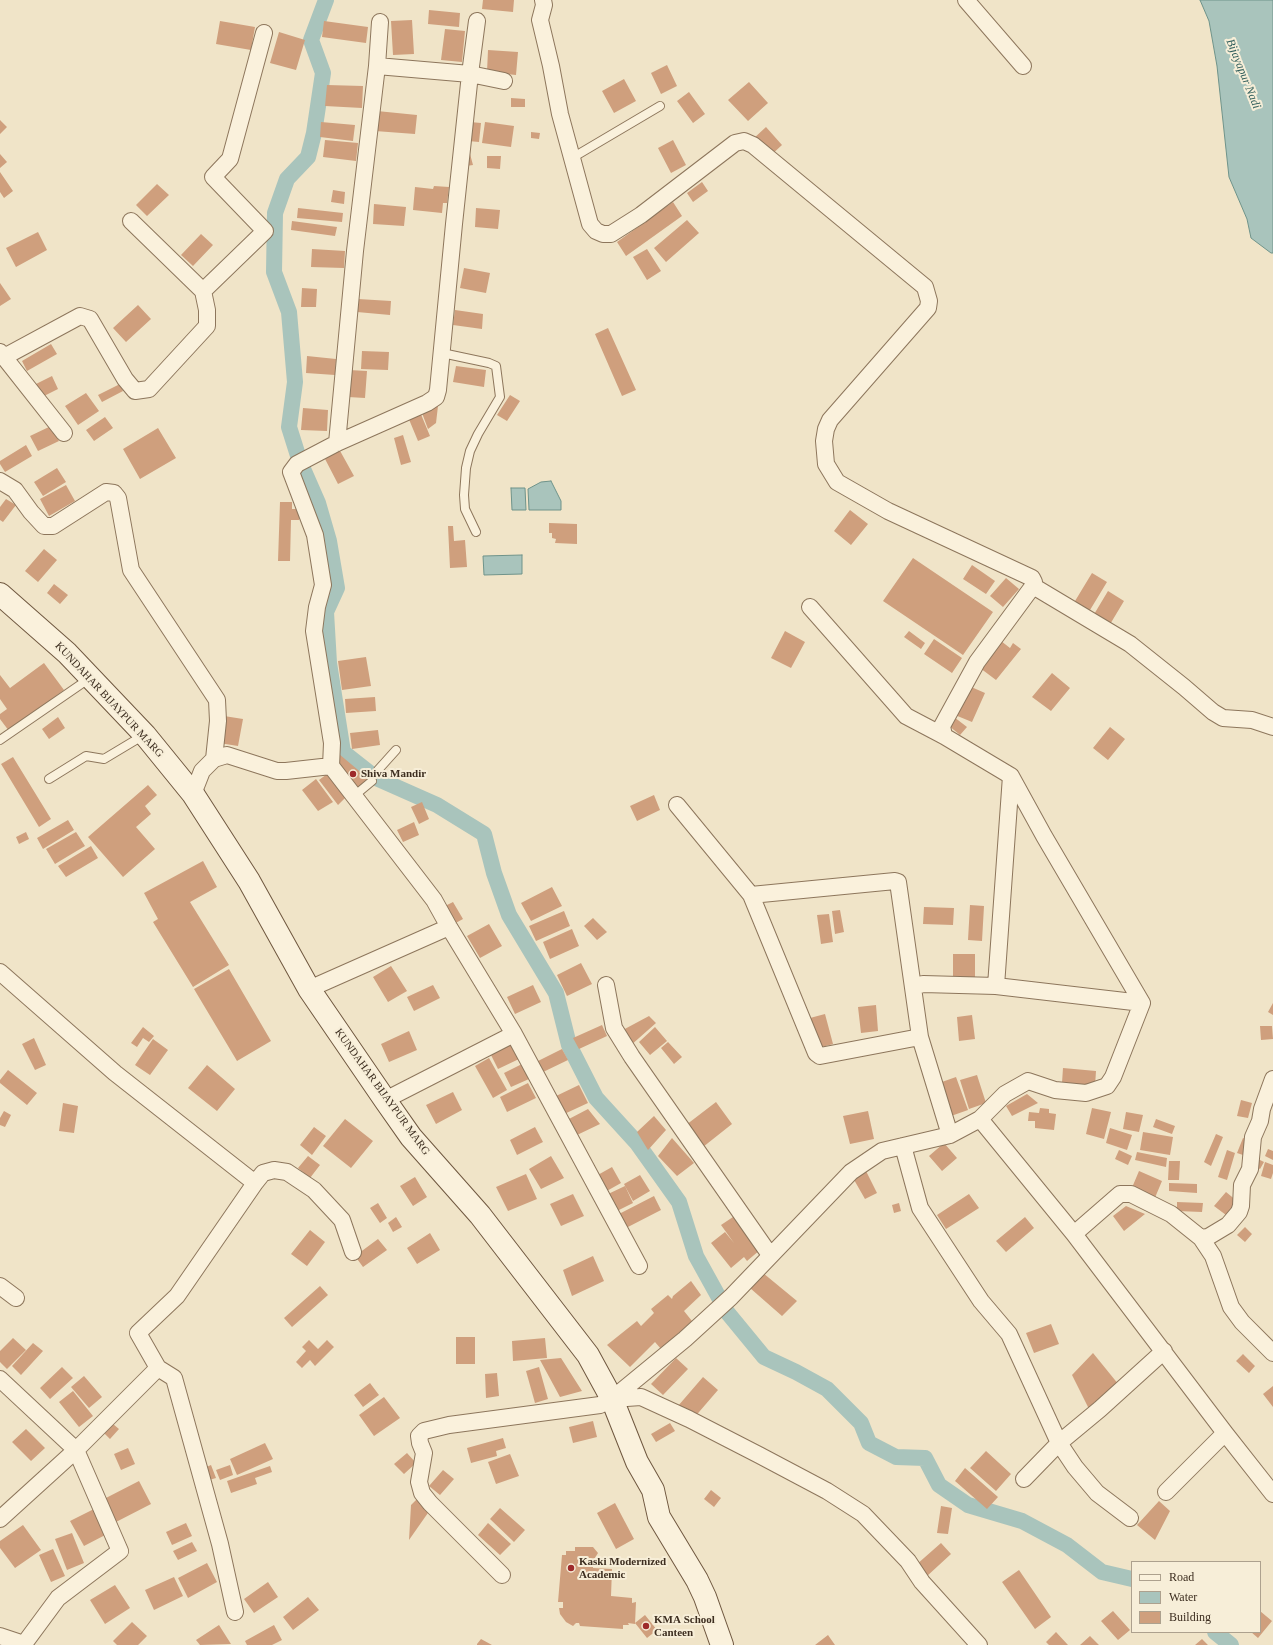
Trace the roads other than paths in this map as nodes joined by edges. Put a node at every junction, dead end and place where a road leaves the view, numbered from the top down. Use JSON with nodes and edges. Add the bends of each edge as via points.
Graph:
{"nodes":[{"id":1,"x":543,"y":0,"type":"edge"},
{"id":2,"x":966,"y":0,"type":"edge"},
{"id":3,"x":477,"y":21,"type":"dead end"},
{"id":4,"x":380,"y":22,"type":"dead end"},
{"id":5,"x":264,"y":33,"type":"dead end"},
{"id":6,"x":377,"y":66,"type":"junction"},
{"id":7,"x":1023,"y":66,"type":"dead end"},
{"id":8,"x":470,"y":74,"type":"junction"},
{"id":9,"x":504,"y":81,"type":"dead end"},
{"id":10,"x":660,"y":106,"type":"dead end"},
{"id":11,"x":572,"y":158,"type":"junction"},
{"id":12,"x":131,"y":221,"type":"dead end"},
{"id":13,"x":203,"y":291,"type":"junction"},
{"id":14,"x":442,"y":352,"type":"junction"},
{"id":15,"x":2,"y":354,"type":"edge"},
{"id":16,"x":64,"y":433,"type":"dead end"},
{"id":17,"x":337,"y":443,"type":"junction"},
{"id":18,"x":0,"y":481,"type":"edge"},
{"id":19,"x":476,"y":532,"type":"dead end"},
{"id":20,"x":1033,"y":586,"type":"junction"},
{"id":21,"x":0,"y":594,"type":"edge"},
{"id":22,"x":810,"y":607,"type":"dead end"},
{"id":23,"x":90,"y":678,"type":"junction"},
{"id":24,"x":1273,"y":727,"type":"edge"},
{"id":25,"x":145,"y":735,"type":"junction"},
{"id":26,"x":944,"y":736,"type":"junction"},
{"id":27,"x":0,"y":740,"type":"edge"},
{"id":28,"x":396,"y":750,"type":"dead end"},
{"id":29,"x":214,"y":759,"type":"junction"},
{"id":30,"x":331,"y":766,"type":"junction"},
{"id":31,"x":378,"y":770,"type":"dead end"},
{"id":32,"x":1011,"y":776,"type":"junction"},
{"id":33,"x":49,"y":779,"type":"dead end"},
{"id":34,"x":372,"y":781,"type":"dead end"},
{"id":35,"x":193,"y":794,"type":"junction"},
{"id":36,"x":354,"y":796,"type":"junction"},
{"id":37,"x":677,"y":805,"type":"dead end"},
{"id":38,"x":751,"y":895,"type":"junction"},
{"id":39,"x":449,"y":927,"type":"junction"},
{"id":40,"x":0,"y":972,"type":"edge"},
{"id":41,"x":606,"y":986,"type":"dead end"},
{"id":42,"x":996,"y":986,"type":"junction"},
{"id":43,"x":913,"y":987,"type":"junction"},
{"id":44,"x":309,"y":990,"type":"junction"},
{"id":45,"x":1142,"y":1003,"type":"junction"},
{"id":46,"x":514,"y":1034,"type":"junction"},
{"id":47,"x":920,"y":1037,"type":"junction"},
{"id":48,"x":1273,"y":1079,"type":"edge"},
{"id":49,"x":385,"y":1100,"type":"junction"},
{"id":50,"x":980,"y":1119,"type":"junction"},
{"id":51,"x":950,"y":1134,"type":"junction"},
{"id":52,"x":903,"y":1146,"type":"junction"},
{"id":53,"x":255,"y":1182,"type":"junction"},
{"id":54,"x":1074,"y":1234,"type":"junction"},
{"id":55,"x":1201,"y":1238,"type":"junction"},
{"id":56,"x":353,"y":1252,"type":"dead end"},
{"id":57,"x":770,"y":1255,"type":"junction"},
{"id":58,"x":639,"y":1266,"type":"dead end"},
{"id":59,"x":0,"y":1286,"type":"edge"},
{"id":60,"x":16,"y":1298,"type":"dead end"},
{"id":61,"x":1164,"y":1351,"type":"junction"},
{"id":62,"x":1273,"y":1353,"type":"edge"},
{"id":63,"x":158,"y":1368,"type":"junction"},
{"id":64,"x":0,"y":1379,"type":"edge"},
{"id":65,"x":612,"y":1399,"type":"junction"},
{"id":66,"x":1225,"y":1434,"type":"junction"},
{"id":67,"x":1059,"y":1443,"type":"junction"},
{"id":68,"x":76,"y":1450,"type":"junction"},
{"id":69,"x":1024,"y":1479,"type":"dead end"},
{"id":70,"x":1166,"y":1492,"type":"dead end"},
{"id":71,"x":1273,"y":1494,"type":"edge"},
{"id":72,"x":1130,"y":1518,"type":"dead end"},
{"id":73,"x":0,"y":1519,"type":"edge"},
{"id":74,"x":502,"y":1575,"type":"dead end"},
{"id":75,"x":235,"y":1612,"type":"dead end"},
{"id":76,"x":0,"y":1636,"type":"edge"},
{"id":77,"x":25,"y":1644,"type":"edge"},
{"id":78,"x":722,"y":1645,"type":"edge"},
{"id":79,"x":979,"y":1645,"type":"edge"}],
"edges":[{"from":1,"to":11,"type":"street","via":[[540,20]]},
{"from":2,"to":7,"type":"street"},
{"from":3,"to":8,"type":"street"},
{"from":4,"to":6,"type":"street"},
{"from":5,"to":13,"type":"street","via":[[230,159],[213,177],[265,230]]},
{"from":6,"to":8,"type":"street"},
{"from":6,"to":17,"type":"street","via":[[355,251]]},
{"from":8,"to":9,"type":"street"},
{"from":8,"to":14,"type":"street"},
{"from":10,"to":11,"type":"lane"},
{"from":11,"to":20,"type":"street","via":[[590,224],[596,231],[611,234],[735,144],[744,141],[753,145],[925,287],[928,308],[830,420],[824,441],[826,464],[837,482],[888,511],[1032,578]]},
{"from":12,"to":13,"type":"street"},
{"from":13,"to":15,"type":"street","via":[[207,310],[206,326],[149,389],[135,391],[125,379],[90,319],[80,316]]},
{"from":14,"to":17,"type":"street","via":[[436,396],[427,403]]},
{"from":14,"to":19,"type":"lane","via":[[489,362],[496,366],[500,387],[500,397],[478,434],[466,468],[465,509]]},
{"from":15,"to":16,"type":"street"},
{"from":17,"to":30,"type":"street","via":[[297,464],[291,472],[315,536],[323,585],[316,607],[314,631],[332,743]]},
{"from":18,"to":29,"type":"street","via":[[15,490],[44,526],[53,526],[106,492],[114,493],[118,498],[131,570],[217,700],[218,722]]},
{"from":20,"to":24,"type":"street","via":[[1130,644],[1223,718],[1252,720]]},
{"from":20,"to":26,"type":"street","via":[[977,662],[942,726]]},
{"from":21,"to":23,"type":"main road","name":"KUNDAHAR BIJAYPUR MARG","via":[[67,653]]},
{"from":22,"to":26,"type":"street","via":[[906,716]]},
{"from":23,"to":25,"type":"main road","name":"KUNDAHAR BIJAYPUR MARG"},
{"from":23,"to":27,"type":"lane"},
{"from":25,"to":33,"type":"lane","via":[[104,759],[86,756]]},
{"from":25,"to":35,"type":"main road","name":"KUNDAHAR BIJAYPUR MARG"},
{"from":26,"to":32,"type":"street"},
{"from":28,"to":31,"type":"lane"},
{"from":29,"to":30,"type":"street","via":[[227,754],[282,771]]},
{"from":29,"to":35,"type":"street","via":[[202,771]]},
{"from":30,"to":36,"type":"street"},
{"from":32,"to":42,"type":"street"},
{"from":32,"to":45,"type":"street"},
{"from":34,"to":36,"type":"lane"},
{"from":35,"to":44,"type":"main road","name":"KUNDAHAR BIJAYPUR MARG","via":[[249,881]]},
{"from":36,"to":39,"type":"street","via":[[434,900]]},
{"from":37,"to":38,"type":"street"},
{"from":38,"to":43,"type":"street","via":[[898,882]]},
{"from":38,"to":47,"type":"street","via":[[816,1053],[820,1056]]},
{"from":39,"to":44,"type":"street"},
{"from":39,"to":46,"type":"street"},
{"from":40,"to":53,"type":"street","via":[[115,1073]]},
{"from":41,"to":57,"type":"street","via":[[614,1028]]},
{"from":42,"to":43,"type":"street","via":[[923,984]]},
{"from":42,"to":45,"type":"street"},
{"from":43,"to":47,"type":"street"},
{"from":44,"to":49,"type":"main road","name":"KUNDAHAR BIJAYPUR MARG"},
{"from":45,"to":50,"type":"street","via":[[1113,1078],[1107,1086],[1086,1093],[1055,1090],[1028,1081],[1005,1094]]},
{"from":46,"to":49,"type":"street"},
{"from":46,"to":58,"type":"street"},
{"from":47,"to":51,"type":"street"},
{"from":48,"to":55,"type":"street","via":[[1253,1137],[1250,1169],[1242,1185],[1239,1212],[1228,1225],[1208,1237]]},
{"from":49,"to":65,"type":"main road","name":"KUNDAHAR BIJAYPUR MARG","via":[[411,1137],[480,1215],[588,1355]]},
{"from":50,"to":51,"type":"street"},
{"from":50,"to":54,"type":"street"},
{"from":51,"to":52,"type":"street"},
{"from":52,"to":57,"type":"street","via":[[882,1151],[851,1172]]},
{"from":52,"to":67,"type":"street","via":[[920,1208],[981,1301],[1010,1334]]},
{"from":53,"to":56,"type":"street","via":[[263,1173],[274,1170],[287,1172],[314,1190],[342,1220]]},
{"from":53,"to":63,"type":"street","via":[[177,1296],[138,1333]]},
{"from":54,"to":55,"type":"street","via":[[1120,1194],[1131,1194],[1171,1214]]},
{"from":54,"to":61,"type":"street"},
{"from":55,"to":62,"type":"street","via":[[1213,1256],[1231,1307]]},
{"from":57,"to":65,"type":"street","via":[[731,1297],[685,1339]]},
{"from":59,"to":60,"type":"street"},
{"from":61,"to":66,"type":"street"},
{"from":61,"to":67,"type":"street"},
{"from":63,"to":68,"type":"street"},
{"from":63,"to":75,"type":"street","via":[[174,1378],[220,1544]]},
{"from":64,"to":68,"type":"street"},
{"from":65,"to":74,"type":"street","via":[[600,1406],[449,1425],[424,1431],[419,1436],[424,1453],[419,1482],[422,1493]]},
{"from":65,"to":78,"type":"main road","name":"KUNDAHAR BIJAYPUR MARG","via":[[637,1462],[653,1490],[659,1517],[697,1580]]},
{"from":65,"to":79,"type":"street","via":[[640,1397],[689,1419],[863,1514],[908,1561],[922,1582]]},
{"from":66,"to":70,"type":"street"},
{"from":66,"to":71,"type":"street"},
{"from":67,"to":69,"type":"street"},
{"from":67,"to":72,"type":"street","via":[[1097,1493]]},
{"from":68,"to":73,"type":"street"},
{"from":68,"to":77,"type":"street","via":[[120,1551],[58,1598]]},
{"from":76,"to":77,"type":"street"}]}
